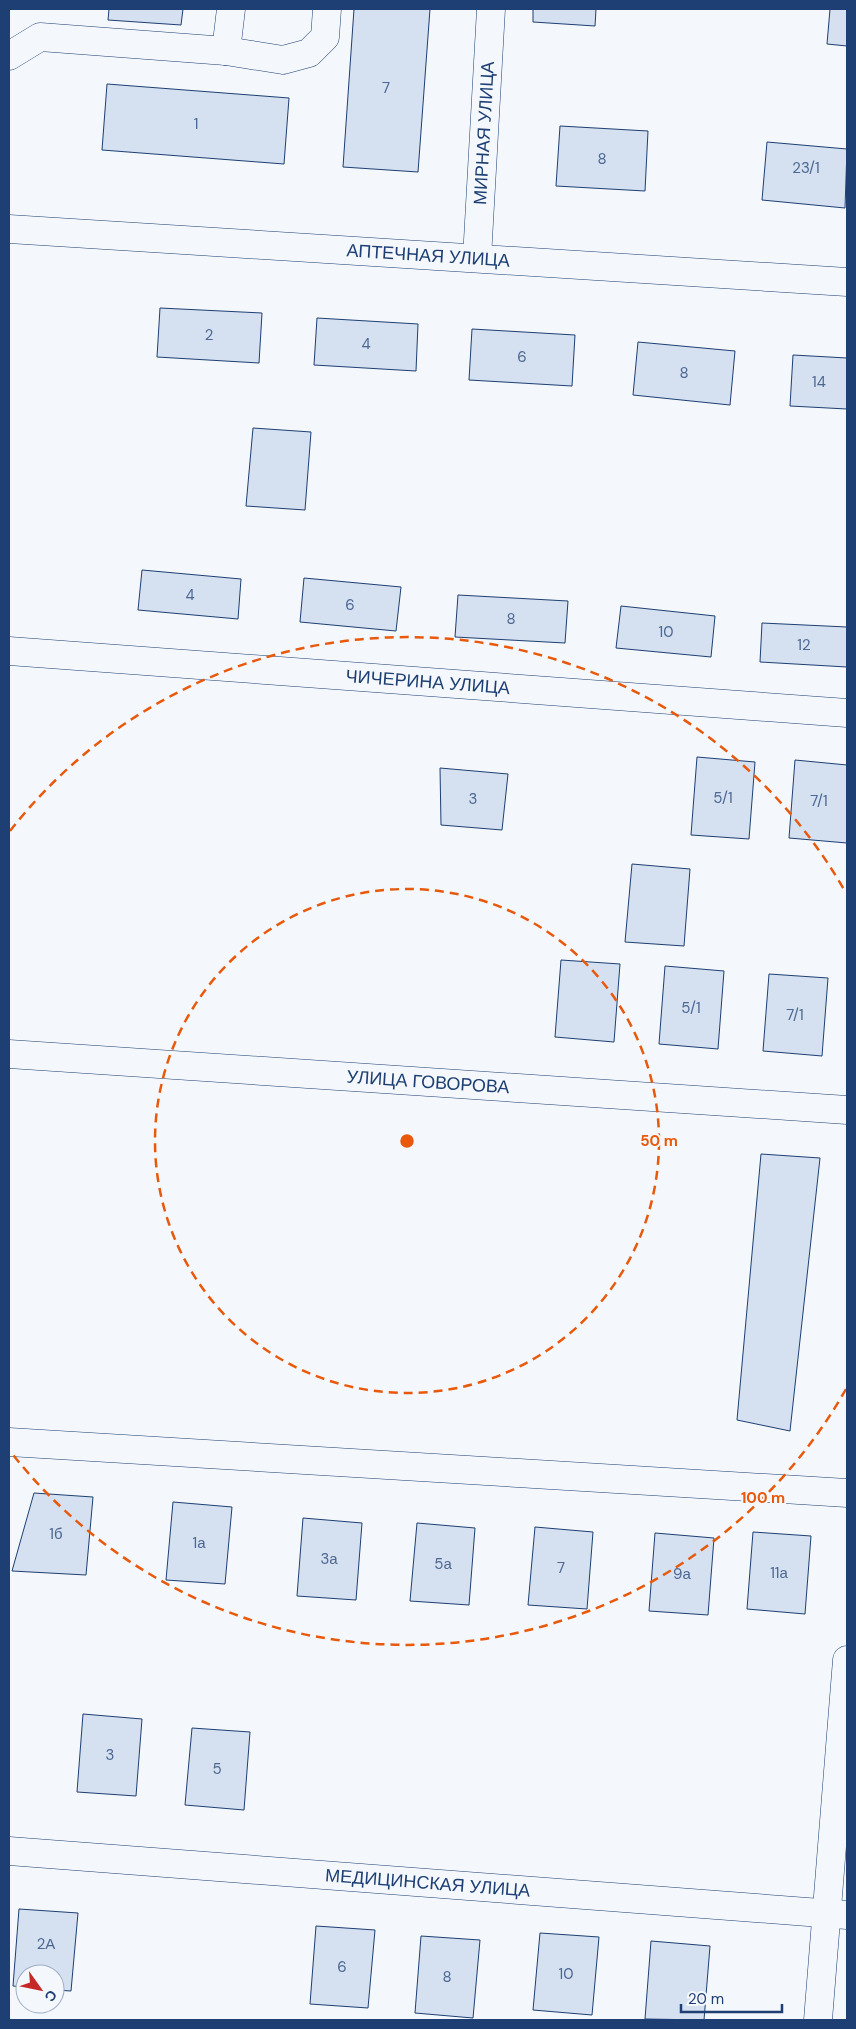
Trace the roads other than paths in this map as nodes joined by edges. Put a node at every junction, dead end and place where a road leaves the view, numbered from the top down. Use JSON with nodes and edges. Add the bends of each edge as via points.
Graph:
{"nodes":[{"id":1,"x":231,"y":9,"type":"edge"},
{"id":2,"x":327,"y":9,"type":"edge"},
{"id":3,"x":492,"y":9,"type":"edge"},
{"id":4,"x":226,"y":52,"type":"junction"},
{"id":5,"x":9,"y":56,"type":"edge"},
{"id":6,"x":9,"y":229,"type":"edge"},
{"id":7,"x":477,"y":258,"type":"junction"},
{"id":8,"x":847,"y":282,"type":"edge"},
{"id":9,"x":9,"y":651,"type":"edge"},
{"id":10,"x":847,"y":713,"type":"edge"},
{"id":11,"x":9,"y":1054,"type":"edge"},
{"id":12,"x":847,"y":1110,"type":"edge"},
{"id":13,"x":9,"y":1442,"type":"edge"},
{"id":14,"x":847,"y":1493,"type":"edge"},
{"id":15,"x":847,"y":1660,"type":"edge"},
{"id":16,"x":9,"y":1851,"type":"edge"},
{"id":17,"x":837,"y":1914,"type":"edge"},
{"id":18,"x":818,"y":2020,"type":"edge"}],
"edges":[{"from":1,"to":4,"type":"street"},
{"from":2,"to":4,"type":"street","via":[[325,37],[309,53],[283,60]]},
{"from":3,"to":7,"type":"street","name":"МИРНАЯ УЛИЦА"},
{"from":4,"to":5,"type":"street","via":[[40,37]]},
{"from":6,"to":7,"type":"street","name":"АПТЕЧНАЯ УЛИЦА"},
{"from":7,"to":8,"type":"street","name":"АПТЕЧНАЯ УЛИЦА"},
{"from":9,"to":10,"type":"street","name":"ЧИЧЕРИНА УЛИЦА"},
{"from":11,"to":12,"type":"street","name":"УЛИЦА ГОВОРОВА"},
{"from":13,"to":14,"type":"street"},
{"from":15,"to":17,"type":"street"},
{"from":16,"to":17,"type":"street","name":"МЕДИЦИНСКАЯ УЛИЦА"},
{"from":17,"to":18,"type":"street"}]}
